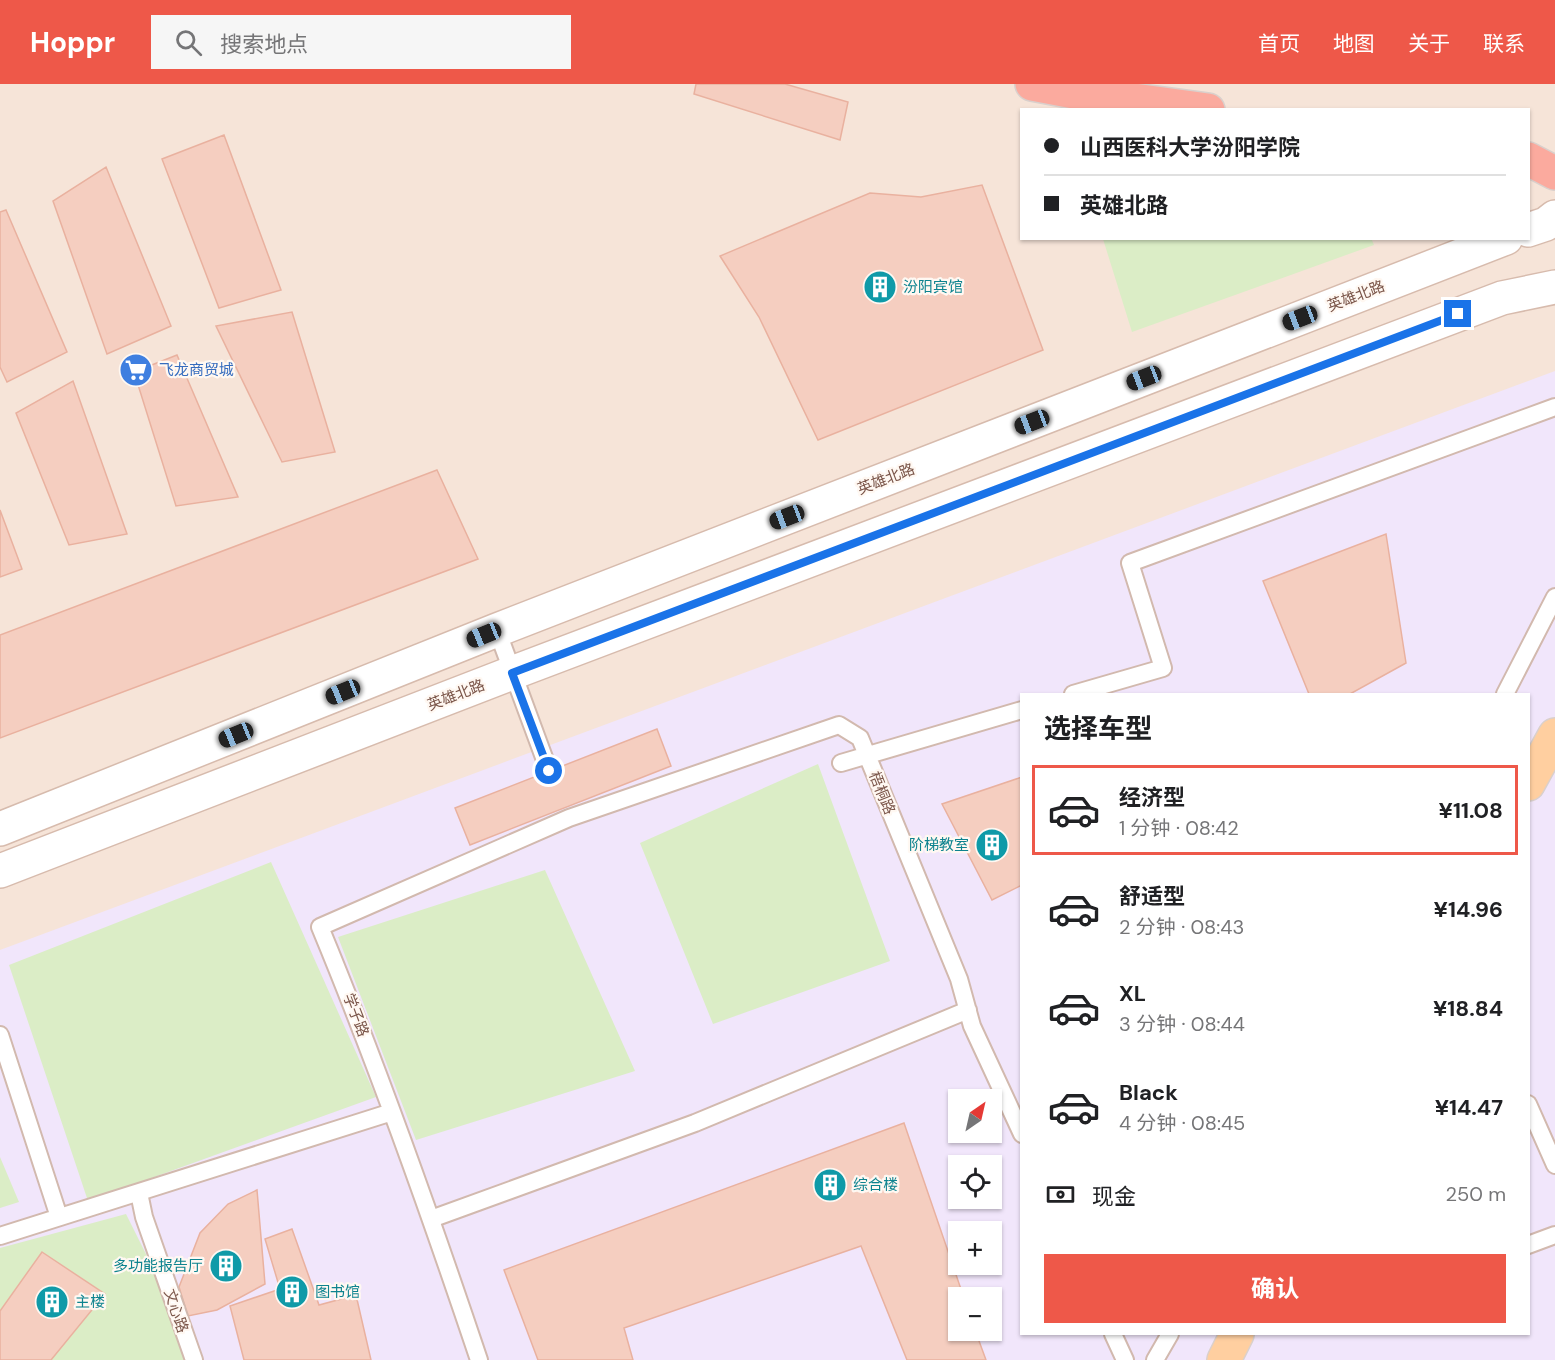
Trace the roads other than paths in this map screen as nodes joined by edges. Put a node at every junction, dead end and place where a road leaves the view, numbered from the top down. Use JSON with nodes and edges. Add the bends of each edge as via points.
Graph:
{"nodes":[{"id":1,"x":1032,"y":84,"type":"edge"},
{"id":2,"x":1192,"y":108,"type":"edge"},
{"id":3,"x":1530,"y":160,"type":"edge"},
{"id":4,"x":1555,"y":173,"type":"edge"},
{"id":5,"x":1555,"y":217,"type":"edge"},
{"id":6,"x":1530,"y":229,"type":"edge"},
{"id":7,"x":1501,"y":240,"type":"edge"},
{"id":8,"x":1555,"y":287,"type":"edge"},
{"id":9,"x":1555,"y":407,"type":"edge"},
{"id":10,"x":1555,"y":597,"type":"edge"},
{"id":11,"x":497,"y":630,"type":"junction"},
{"id":12,"x":512,"y":673,"type":"junction"},
{"id":13,"x":1076,"y":693,"type":"edge"},
{"id":14,"x":1506,"y":693,"type":"edge"},
{"id":15,"x":1020,"y":711,"type":"edge"},
{"id":16,"x":1555,"y":735,"type":"edge"},
{"id":17,"x":867,"y":755,"type":"junction"},
{"id":18,"x":841,"y":763,"type":"dead end"},
{"id":19,"x":549,"y":771,"type":"dead end"},
{"id":20,"x":1530,"y":780,"type":"edge"},
{"id":21,"x":569,"y":818,"type":"joint"},
{"id":22,"x":0,"y":829,"type":"edge"},
{"id":23,"x":0,"y":871,"type":"edge"},
{"id":24,"x":968,"y":1010,"type":"junction"},
{"id":25,"x":0,"y":1035,"type":"edge"},
{"id":26,"x":1530,"y":1109,"type":"edge"},
{"id":27,"x":392,"y":1112,"type":"junction"},
{"id":28,"x":1020,"y":1130,"type":"edge"},
{"id":29,"x":1555,"y":1166,"type":"edge"},
{"id":30,"x":140,"y":1193,"type":"junction"},
{"id":31,"x":59,"y":1217,"type":"junction"},
{"id":32,"x":431,"y":1219,"type":"junction"},
{"id":33,"x":1555,"y":1235,"type":"edge"},
{"id":34,"x":0,"y":1236,"type":"edge"},
{"id":35,"x":1530,"y":1244,"type":"edge"},
{"id":36,"x":1113,"y":1335,"type":"edge"},
{"id":37,"x":1169,"y":1335,"type":"edge"},
{"id":38,"x":1236,"y":1335,"type":"edge"},
{"id":39,"x":194,"y":1360,"type":"edge"},
{"id":40,"x":478,"y":1360,"type":"edge"},
{"id":41,"x":1125,"y":1360,"type":"edge"},
{"id":42,"x":1155,"y":1360,"type":"edge"},
{"id":43,"x":1224,"y":1360,"type":"edge"}],
"edges":[{"from":1,"to":2,"type":"highway"},
{"from":3,"to":4,"type":"highway"},
{"from":5,"to":6,"type":"main road"},
{"from":7,"to":11,"type":"main road","name":"英雄北路"},
{"from":8,"to":12,"type":"main road","name":"英雄北路","via":[[1502,298]]},
{"from":9,"to":13,"type":"lane","via":[[1130,563],[1163,668]]},
{"from":10,"to":14,"type":"lane"},
{"from":11,"to":12,"type":"lane"},
{"from":11,"to":22,"type":"main road","name":"英雄北路"},
{"from":12,"to":19,"type":"lane"},
{"from":12,"to":23,"type":"main road","name":"英雄北路"},
{"from":15,"to":17,"type":"lane"},
{"from":16,"to":20,"type":"main road"},
{"from":17,"to":18,"type":"lane"},
{"from":17,"to":21,"type":"lane","name":"梧桐路","via":[[860,738],[839,725]]},
{"from":17,"to":24,"type":"lane","name":"梧桐路","via":[[959,979]]},
{"from":21,"to":27,"type":"lane","name":"学子路","via":[[320,927]]},
{"from":24,"to":28,"type":"lane","name":"梧桐路"},
{"from":24,"to":32,"type":"lane","via":[[695,1123]]},
{"from":25,"to":31,"type":"lane"},
{"from":26,"to":29,"type":"lane"},
{"from":27,"to":30,"type":"lane"},
{"from":27,"to":32,"type":"lane","name":"学子路"},
{"from":30,"to":31,"type":"lane"},
{"from":30,"to":39,"type":"lane","name":"文心路","via":[[144,1217]]},
{"from":31,"to":34,"type":"lane"},
{"from":32,"to":40,"type":"lane","name":"学子路"},
{"from":33,"to":35,"type":"lane"},
{"from":36,"to":41,"type":"lane"},
{"from":37,"to":42,"type":"lane"},
{"from":38,"to":43,"type":"main road"}]}
